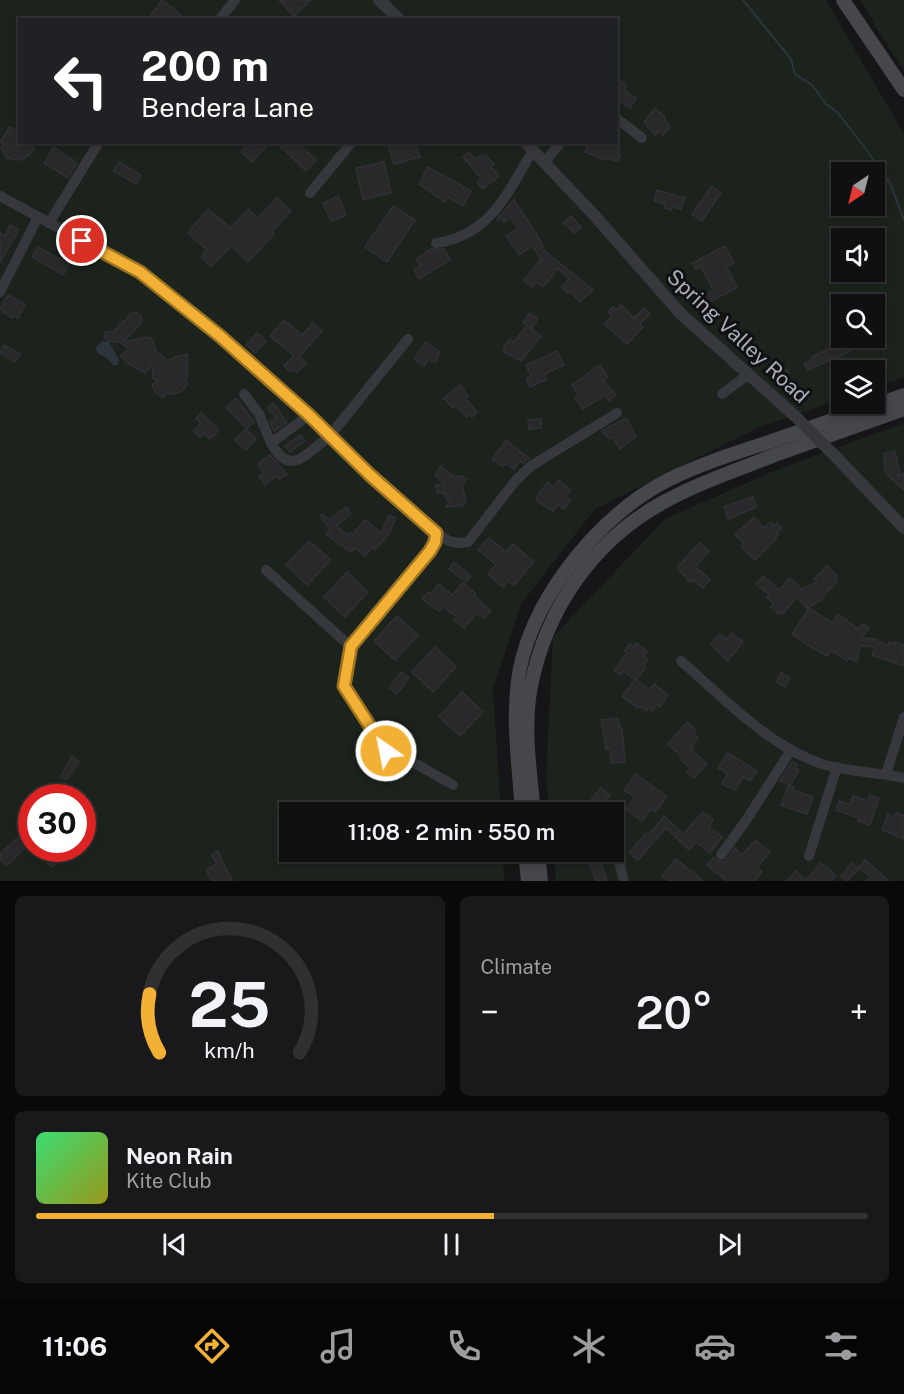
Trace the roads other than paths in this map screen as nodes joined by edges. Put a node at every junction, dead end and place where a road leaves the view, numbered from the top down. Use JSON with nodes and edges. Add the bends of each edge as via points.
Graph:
{"nodes":[{"id":1,"x":235,"y":0,"type":"edge"},
{"id":2,"x":843,"y":0,"type":"edge"},
{"id":3,"x":384,"y":2,"type":"edge"},
{"id":4,"x":221,"y":18,"type":"edge"},
{"id":5,"x":398,"y":18,"type":"edge"},
{"id":6,"x":904,"y":90,"type":"edge"},
{"id":7,"x":618,"y":120,"type":"edge"},
{"id":8,"x":642,"y":138,"type":"dead end"},
{"id":9,"x":98,"y":144,"type":"edge"},
{"id":10,"x":350,"y":144,"type":"edge"},
{"id":11,"x":559,"y":144,"type":"edge"},
{"id":12,"x":529,"y":146,"type":"edge"},
{"id":13,"x":544,"y":163,"type":"junction"},
{"id":14,"x":310,"y":193,"type":"dead end"},
{"id":15,"x":0,"y":196,"type":"edge"},
{"id":16,"x":38,"y":217,"type":"junction"},
{"id":17,"x":49,"y":223,"type":"junction"},
{"id":18,"x":436,"y":243,"type":"dead end"},
{"id":19,"x":0,"y":292,"type":"edge"},
{"id":20,"x":408,"y":339,"type":"dead end"},
{"id":21,"x":749,"y":374,"type":"junction"},
{"id":22,"x":244,"y":394,"type":"dead end"},
{"id":23,"x":722,"y":394,"type":"dead end"},
{"id":24,"x":904,"y":395,"type":"edge"},
{"id":25,"x":904,"y":409,"type":"edge"},
{"id":26,"x":616,"y":413,"type":"dead end"},
{"id":27,"x":309,"y":415,"type":"junction"},
{"id":28,"x":329,"y":437,"type":"junction"},
{"id":29,"x":270,"y":443,"type":"junction"},
{"id":30,"x":904,"y":528,"type":"edge"},
{"id":31,"x":436,"y":533,"type":"junction"},
{"id":32,"x":266,"y":570,"type":"dead end"},
{"id":33,"x":351,"y":646,"type":"junction"},
{"id":34,"x":681,"y":661,"type":"dead end"},
{"id":35,"x":904,"y":717,"type":"edge"},
{"id":36,"x":791,"y":750,"type":"junction"},
{"id":37,"x":837,"y":767,"type":"junction"},
{"id":38,"x":886,"y":774,"type":"junction"},
{"id":39,"x":904,"y":778,"type":"edge"},
{"id":40,"x":453,"y":785,"type":"dead end"},
{"id":41,"x":521,"y":802,"type":"edge"},
{"id":42,"x":533,"y":802,"type":"edge"},
{"id":43,"x":721,"y":855,"type":"dead end"},
{"id":44,"x":809,"y":856,"type":"dead end"},
{"id":45,"x":526,"y":862,"type":"edge"},
{"id":46,"x":539,"y":862,"type":"edge"},
{"id":47,"x":619,"y":862,"type":"dead end"},
{"id":48,"x":528,"y":881,"type":"edge"},
{"id":49,"x":541,"y":881,"type":"edge"},
{"id":50,"x":624,"y":881,"type":"edge"}],
"edges":[{"from":1,"to":4,"type":"street"},
{"from":2,"to":6,"type":"main road"},
{"from":3,"to":5,"type":"street"},
{"from":7,"to":8,"type":"street"},
{"from":9,"to":17,"type":"street"},
{"from":10,"to":14,"type":"street"},
{"from":11,"to":13,"type":"street"},
{"from":12,"to":13,"type":"street","name":"Spring Valley Road"},
{"from":12,"to":18,"type":"street","via":[[508,192],[489,218],[462,236]]},
{"from":13,"to":21,"type":"street","name":"Spring Valley Road","via":[[670,303]]},
{"from":15,"to":16,"type":"street"},
{"from":16,"to":17,"type":"street"},
{"from":16,"to":19,"type":"street"},
{"from":17,"to":27,"type":"street","via":[[140,272]]},
{"from":20,"to":28,"type":"street"},
{"from":21,"to":23,"type":"street"},
{"from":21,"to":30,"type":"street","name":"Spring Valley Road","bridge":true,"via":[[836,456]]},
{"from":22,"to":29,"type":"street","via":[[259,414]]},
{"from":24,"to":41,"type":"main road","via":[[703,464],[666,481],[620,513],[589,542],[554,587],[523,654],[515,718]]},
{"from":25,"to":42,"type":"main road","via":[[700,483],[618,533],[589,563],[554,614],[537,658],[528,722]]},
{"from":26,"to":31,"type":"street","via":[[531,466],[468,542],[449,541]]},
{"from":27,"to":28,"type":"street"},
{"from":27,"to":29,"type":"street"},
{"from":28,"to":29,"type":"street","via":[[292,462],[283,460]]},
{"from":28,"to":31,"type":"street"},
{"from":31,"to":33,"type":"street","via":[[430,551]]},
{"from":32,"to":33,"type":"street"},
{"from":33,"to":40,"type":"street","via":[[344,686],[386,751]]},
{"from":34,"to":36,"type":"street","via":[[755,725]]},
{"from":35,"to":38,"type":"street"},
{"from":36,"to":37,"type":"street"},
{"from":36,"to":43,"type":"street"},
{"from":37,"to":38,"type":"street"},
{"from":37,"to":44,"type":"street"},
{"from":38,"to":39,"type":"street"},
{"from":45,"to":48,"type":"main road"},
{"from":46,"to":49,"type":"main road"},
{"from":47,"to":50,"type":"street"}]}
